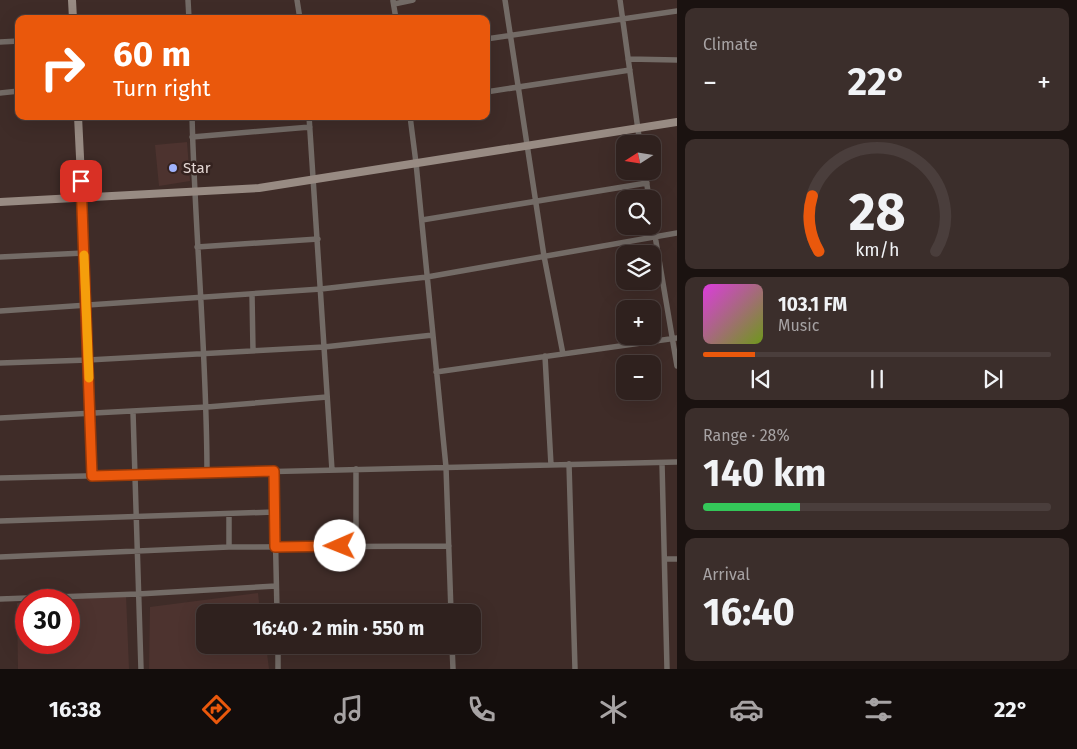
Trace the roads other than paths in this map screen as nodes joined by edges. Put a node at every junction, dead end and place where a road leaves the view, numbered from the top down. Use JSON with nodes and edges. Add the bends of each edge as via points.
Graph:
{"nodes":[{"id":1,"x":72,"y":0,"type":"edge"},
{"id":2,"x":188,"y":0,"type":"edge"},
{"id":3,"x":298,"y":0,"type":"edge"},
{"id":4,"x":413,"y":0,"type":"edge"},
{"id":5,"x":505,"y":0,"type":"edge"},
{"id":6,"x":620,"y":0,"type":"edge"},
{"id":7,"x":393,"y":2,"type":"edge"},
{"id":8,"x":677,"y":11,"type":"edge"},
{"id":9,"x":73,"y":15,"type":"edge"},
{"id":10,"x":189,"y":15,"type":"edge"},
{"id":11,"x":300,"y":15,"type":"edge"},
{"id":12,"x":395,"y":15,"type":"edge"},
{"id":13,"x":623,"y":18,"type":"junction"},
{"id":14,"x":511,"y":34,"type":"junction"},
{"id":15,"x":490,"y":38,"type":"edge"},
{"id":16,"x":15,"y":41,"type":"edge"},
{"id":17,"x":0,"y":42,"type":"edge"},
{"id":18,"x":628,"y":60,"type":"junction"},
{"id":19,"x":677,"y":60,"type":"edge"},
{"id":20,"x":630,"y":70,"type":"junction"},
{"id":21,"x":519,"y":87,"type":"junction"},
{"id":22,"x":15,"y":91,"type":"edge"},
{"id":23,"x":490,"y":91,"type":"edge"},
{"id":24,"x":0,"y":92,"type":"edge"},
{"id":25,"x":78,"y":120,"type":"edge"},
{"id":26,"x":192,"y":120,"type":"edge"},
{"id":27,"x":309,"y":120,"type":"edge"},
{"id":28,"x":411,"y":120,"type":"edge"},
{"id":29,"x":677,"y":122,"type":"edge"},
{"id":30,"x":310,"y":127,"type":"junction"},
{"id":31,"x":638,"y":129,"type":"junction"},
{"id":32,"x":639,"y":135,"type":"edge"},
{"id":33,"x":192,"y":137,"type":"junction"},
{"id":34,"x":527,"y":146,"type":"junction"},
{"id":35,"x":416,"y":163,"type":"junction"},
{"id":36,"x":314,"y":180,"type":"junction"},
{"id":37,"x":646,"y":180,"type":"edge"},
{"id":38,"x":647,"y":183,"type":"junction"},
{"id":39,"x":648,"y":190,"type":"edge"},
{"id":40,"x":194,"y":192,"type":"junction"},
{"id":41,"x":82,"y":198,"type":"junction"},
{"id":42,"x":536,"y":201,"type":"junction"},
{"id":43,"x":0,"y":202,"type":"edge"},
{"id":44,"x":422,"y":220,"type":"junction"},
{"id":45,"x":677,"y":233,"type":"edge"},
{"id":46,"x":655,"y":237,"type":"junction"},
{"id":47,"x":318,"y":239,"type":"junction"},
{"id":48,"x":197,"y":247,"type":"junction"},
{"id":49,"x":84,"y":253,"type":"junction"},
{"id":50,"x":544,"y":256,"type":"junction"},
{"id":51,"x":0,"y":257,"type":"edge"},
{"id":52,"x":427,"y":277,"type":"junction"},
{"id":53,"x":321,"y":289,"type":"junction"},
{"id":54,"x":252,"y":294,"type":"junction"},
{"id":55,"x":200,"y":298,"type":"junction"},
{"id":56,"x":86,"y":305,"type":"junction"},
{"id":57,"x":0,"y":311,"type":"edge"},
{"id":58,"x":433,"y":335,"type":"junction"},
{"id":59,"x":674,"y":338,"type":"edge"},
{"id":60,"x":324,"y":347,"type":"junction"},
{"id":61,"x":253,"y":351,"type":"junction"},
{"id":62,"x":204,"y":354,"type":"junction"},
{"id":63,"x":563,"y":354,"type":"junction"},
{"id":64,"x":545,"y":356,"type":"junction"},
{"id":65,"x":88,"y":360,"type":"junction"},
{"id":66,"x":0,"y":363,"type":"edge"},
{"id":67,"x":677,"y":366,"type":"edge"},
{"id":68,"x":436,"y":372,"type":"junction"},
{"id":69,"x":327,"y":397,"type":"junction"},
{"id":70,"x":207,"y":407,"type":"junction"},
{"id":71,"x":133,"y":412,"type":"junction"},
{"id":72,"x":91,"y":414,"type":"junction"},
{"id":73,"x":0,"y":418,"type":"edge"},
{"id":74,"x":677,"y":462,"type":"edge"},
{"id":75,"x":662,"y":463,"type":"junction"},
{"id":76,"x":570,"y":464,"type":"junction"},
{"id":77,"x":551,"y":465,"type":"junction"},
{"id":78,"x":446,"y":467,"type":"junction"},
{"id":79,"x":356,"y":469,"type":"junction"},
{"id":80,"x":332,"y":470,"type":"junction"},
{"id":81,"x":274,"y":471,"type":"junction"},
{"id":82,"x":135,"y":474,"type":"junction"},
{"id":83,"x":206,"y":474,"type":"junction"},
{"id":84,"x":92,"y":476,"type":"junction"},
{"id":85,"x":0,"y":478,"type":"edge"},
{"id":86,"x":274,"y":512,"type":"junction"},
{"id":87,"x":229,"y":514,"type":"junction"},
{"id":88,"x":135,"y":517,"type":"junction"},
{"id":89,"x":0,"y":521,"type":"edge"},
{"id":90,"x":356,"y":546,"type":"junction"},
{"id":91,"x":449,"y":546,"type":"junction"},
{"id":92,"x":229,"y":547,"type":"junction"},
{"id":93,"x":275,"y":547,"type":"junction"},
{"id":94,"x":137,"y":552,"type":"junction"},
{"id":95,"x":0,"y":557,"type":"edge"},
{"id":96,"x":665,"y":559,"type":"junction"},
{"id":97,"x":677,"y":559,"type":"edge"},
{"id":98,"x":276,"y":586,"type":"junction"},
{"id":99,"x":138,"y":594,"type":"junction"},
{"id":100,"x":0,"y":598,"type":"edge"},
{"id":101,"x":277,"y":604,"type":"edge"},
{"id":102,"x":451,"y":604,"type":"edge"},
{"id":103,"x":278,"y":654,"type":"edge"},
{"id":104,"x":452,"y":654,"type":"edge"},
{"id":105,"x":141,"y":669,"type":"edge"},
{"id":106,"x":278,"y":669,"type":"edge"},
{"id":107,"x":453,"y":669,"type":"edge"},
{"id":108,"x":575,"y":669,"type":"edge"},
{"id":109,"x":667,"y":669,"type":"edge"}],
"edges":[{"from":1,"to":9,"type":"street"},
{"from":2,"to":10,"type":"street"},
{"from":3,"to":11,"type":"street"},
{"from":4,"to":7,"type":"street"},
{"from":5,"to":14,"type":"street"},
{"from":6,"to":13,"type":"street"},
{"from":7,"to":12,"type":"street"},
{"from":8,"to":13,"type":"street"},
{"from":13,"to":14,"type":"street"},
{"from":13,"to":18,"type":"street"},
{"from":14,"to":15,"type":"street"},
{"from":14,"to":21,"type":"street"},
{"from":16,"to":17,"type":"street"},
{"from":18,"to":19,"type":"street"},
{"from":18,"to":20,"type":"street"},
{"from":20,"to":21,"type":"street"},
{"from":20,"to":31,"type":"street"},
{"from":21,"to":23,"type":"street"},
{"from":21,"to":34,"type":"street"},
{"from":22,"to":24,"type":"street"},
{"from":25,"to":41,"type":"street"},
{"from":26,"to":33,"type":"street"},
{"from":27,"to":30,"type":"street"},
{"from":28,"to":35,"type":"street"},
{"from":29,"to":31,"type":"street"},
{"from":30,"to":33,"type":"street"},
{"from":30,"to":36,"type":"street"},
{"from":31,"to":32,"type":"street"},
{"from":31,"to":34,"type":"street"},
{"from":33,"to":40,"type":"street"},
{"from":34,"to":35,"type":"street"},
{"from":34,"to":42,"type":"street"},
{"from":35,"to":36,"type":"street"},
{"from":35,"to":44,"type":"street"},
{"from":36,"to":40,"type":"street"},
{"from":36,"to":47,"type":"street"},
{"from":37,"to":38,"type":"street"},
{"from":38,"to":39,"type":"street"},
{"from":38,"to":42,"type":"street"},
{"from":40,"to":41,"type":"street"},
{"from":40,"to":48,"type":"street"},
{"from":41,"to":43,"type":"street"},
{"from":41,"to":49,"type":"street"},
{"from":42,"to":44,"type":"street"},
{"from":42,"to":50,"type":"street"},
{"from":44,"to":52,"type":"street"},
{"from":45,"to":46,"type":"street"},
{"from":46,"to":50,"type":"street"},
{"from":46,"to":59,"type":"street"},
{"from":47,"to":48,"type":"street"},
{"from":47,"to":53,"type":"street"},
{"from":48,"to":55,"type":"street"},
{"from":49,"to":51,"type":"street"},
{"from":49,"to":56,"type":"street"},
{"from":50,"to":52,"type":"street"},
{"from":50,"to":63,"type":"street"},
{"from":52,"to":53,"type":"street"},
{"from":52,"to":58,"type":"street"},
{"from":53,"to":54,"type":"street"},
{"from":53,"to":60,"type":"street"},
{"from":54,"to":55,"type":"street"},
{"from":54,"to":61,"type":"street"},
{"from":55,"to":56,"type":"street"},
{"from":55,"to":62,"type":"street"},
{"from":56,"to":57,"type":"street"},
{"from":56,"to":65,"type":"street"},
{"from":58,"to":60,"type":"street"},
{"from":58,"to":68,"type":"street"},
{"from":59,"to":63,"type":"street"},
{"from":59,"to":67,"type":"street"},
{"from":60,"to":61,"type":"street"},
{"from":60,"to":69,"type":"street"},
{"from":61,"to":62,"type":"street"},
{"from":62,"to":65,"type":"street"},
{"from":62,"to":70,"type":"street"},
{"from":63,"to":64,"type":"street"},
{"from":64,"to":68,"type":"street"},
{"from":64,"to":77,"type":"street"},
{"from":65,"to":66,"type":"street"},
{"from":65,"to":72,"type":"street"},
{"from":68,"to":78,"type":"street"},
{"from":69,"to":70,"type":"street"},
{"from":69,"to":80,"type":"street"},
{"from":70,"to":71,"type":"street"},
{"from":70,"to":83,"type":"street"},
{"from":71,"to":72,"type":"street"},
{"from":71,"to":82,"type":"street"},
{"from":72,"to":73,"type":"street"},
{"from":72,"to":84,"type":"street"},
{"from":74,"to":75,"type":"street"},
{"from":75,"to":76,"type":"street"},
{"from":75,"to":96,"type":"street"},
{"from":76,"to":77,"type":"street"},
{"from":76,"to":108,"type":"street"},
{"from":77,"to":78,"type":"street"},
{"from":78,"to":79,"type":"street"},
{"from":78,"to":91,"type":"street"},
{"from":79,"to":80,"type":"street"},
{"from":79,"to":90,"type":"street"},
{"from":80,"to":81,"type":"street"},
{"from":81,"to":83,"type":"street"},
{"from":81,"to":86,"type":"street"},
{"from":82,"to":83,"type":"street"},
{"from":82,"to":84,"type":"street"},
{"from":82,"to":88,"type":"street"},
{"from":84,"to":85,"type":"street"},
{"from":86,"to":87,"type":"street"},
{"from":86,"to":93,"type":"street"},
{"from":87,"to":88,"type":"street"},
{"from":87,"to":92,"type":"street"},
{"from":88,"to":89,"type":"street"},
{"from":88,"to":94,"type":"street"},
{"from":90,"to":91,"type":"street"},
{"from":90,"to":93,"type":"street"},
{"from":91,"to":102,"type":"street"},
{"from":92,"to":93,"type":"street"},
{"from":92,"to":94,"type":"street"},
{"from":93,"to":98,"type":"street"},
{"from":94,"to":95,"type":"street"},
{"from":94,"to":99,"type":"street"},
{"from":96,"to":97,"type":"street"},
{"from":96,"to":109,"type":"street"},
{"from":98,"to":99,"type":"street"},
{"from":98,"to":101,"type":"street"},
{"from":99,"to":100,"type":"street"},
{"from":99,"to":105,"type":"street"},
{"from":103,"to":106,"type":"street"},
{"from":104,"to":107,"type":"street"}]}
